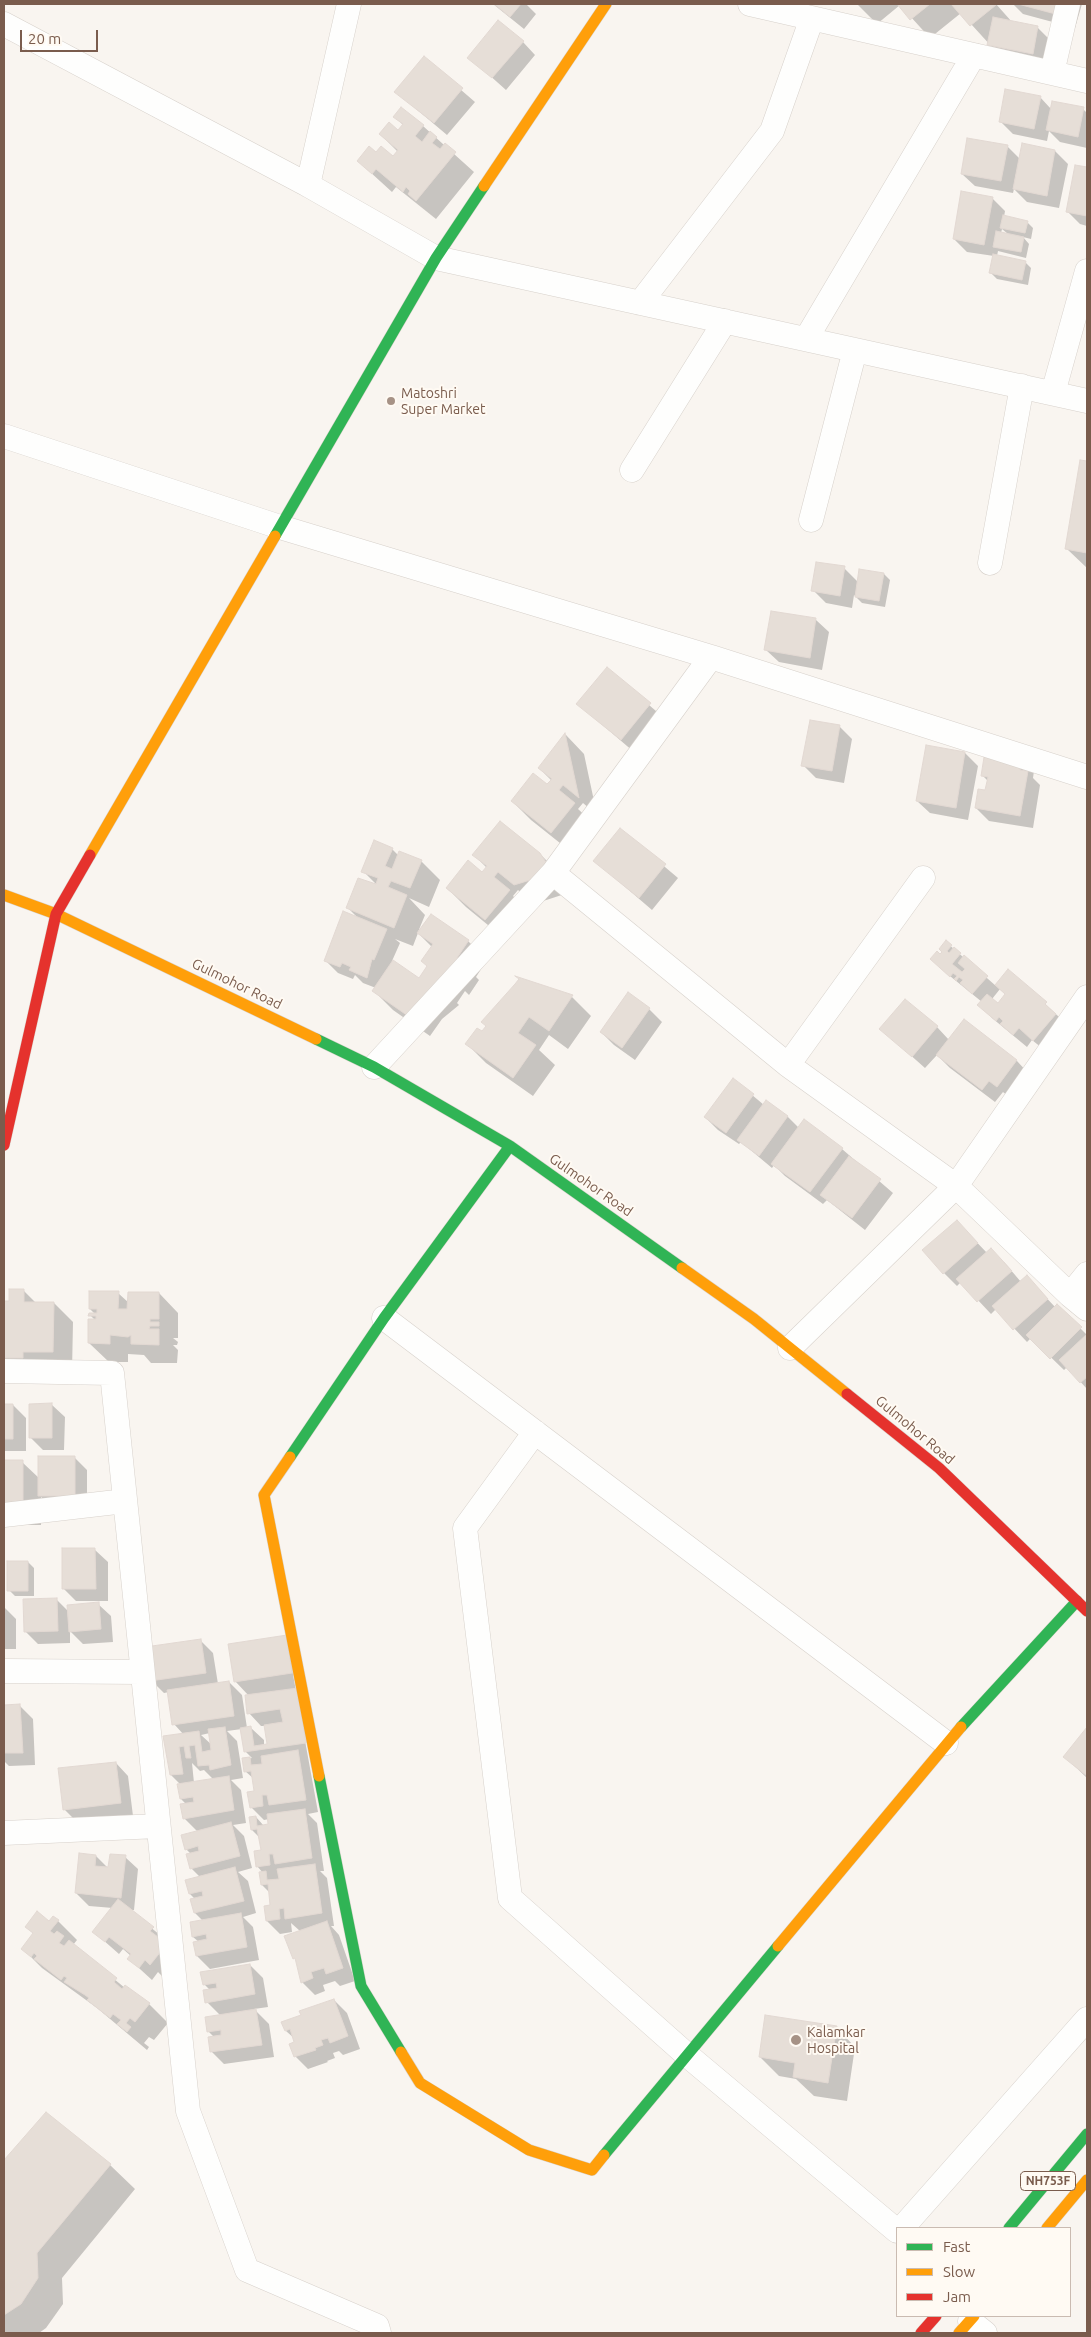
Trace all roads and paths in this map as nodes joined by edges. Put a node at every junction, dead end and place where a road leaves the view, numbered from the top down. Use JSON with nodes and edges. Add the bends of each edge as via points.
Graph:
{"nodes":[{"id":1,"x":349,"y":4,"type":"edge"},
{"id":2,"x":606,"y":4,"type":"edge"},
{"id":3,"x":750,"y":4,"type":"edge"},
{"id":4,"x":1068,"y":4,"type":"edge"},
{"id":5,"x":812,"y":18,"type":"junction"},
{"id":6,"x":4,"y":24,"type":"edge"},
{"id":7,"x":974,"y":55,"type":"junction"},
{"id":8,"x":1052,"y":73,"type":"junction"},
{"id":9,"x":1087,"y":81,"type":"edge"},
{"id":10,"x":308,"y":185,"type":"junction"},
{"id":11,"x":436,"y":258,"type":"junction"},
{"id":12,"x":1087,"y":271,"type":"edge"},
{"id":13,"x":640,"y":302,"type":"junction"},
{"id":14,"x":725,"y":321,"type":"junction"},
{"id":15,"x":806,"y":339,"type":"junction"},
{"id":16,"x":855,"y":350,"type":"junction"},
{"id":17,"x":1022,"y":386,"type":"junction"},
{"id":18,"x":1053,"y":393,"type":"junction"},
{"id":19,"x":1087,"y":401,"type":"edge"},
{"id":20,"x":4,"y":436,"type":"edge"},
{"id":21,"x":632,"y":470,"type":"dead end"},
{"id":22,"x":811,"y":520,"type":"dead end"},
{"id":23,"x":280,"y":527,"type":"junction"},
{"id":24,"x":990,"y":563,"type":"dead end"},
{"id":25,"x":711,"y":657,"type":"junction"},
{"id":26,"x":1087,"y":777,"type":"edge"},
{"id":27,"x":553,"y":873,"type":"junction"},
{"id":28,"x":923,"y":878,"type":"dead end"},
{"id":29,"x":4,"y":895,"type":"edge"},
{"id":30,"x":56,"y":914,"type":"junction"},
{"id":31,"x":1087,"y":996,"type":"edge"},
{"id":32,"x":788,"y":1065,"type":"junction"},
{"id":33,"x":374,"y":1067,"type":"junction"},
{"id":34,"x":5,"y":1137,"type":"edge"},
{"id":35,"x":510,"y":1146,"type":"junction"},
{"id":36,"x":956,"y":1186,"type":"junction"},
{"id":37,"x":1087,"y":1274,"type":"edge"},
{"id":38,"x":1078,"y":1302,"type":"edge"},
{"id":39,"x":384,"y":1318,"type":"junction"},
{"id":40,"x":790,"y":1348,"type":"junction"},
{"id":41,"x":4,"y":1371,"type":"edge"},
{"id":42,"x":534,"y":1432,"type":"junction"},
{"id":43,"x":125,"y":1501,"type":"junction"},
{"id":44,"x":4,"y":1515,"type":"edge"},
{"id":45,"x":1077,"y":1601,"type":"junction"},
{"id":46,"x":1087,"y":1611,"type":"edge"},
{"id":47,"x":4,"y":1672,"type":"edge"},
{"id":48,"x":142,"y":1672,"type":"junction"},
{"id":49,"x":946,"y":1742,"type":"junction"},
{"id":50,"x":158,"y":1826,"type":"junction"},
{"id":51,"x":4,"y":1833,"type":"edge"},
{"id":52,"x":1087,"y":2019,"type":"edge"},
{"id":53,"x":687,"y":2055,"type":"junction"},
{"id":54,"x":1087,"y":2134,"type":"edge"},
{"id":55,"x":1087,"y":2180,"type":"edge"},
{"id":56,"x":903,"y":2227,"type":"edge"},
{"id":57,"x":1010,"y":2227,"type":"edge"},
{"id":58,"x":1048,"y":2227,"type":"edge"},
{"id":59,"x":896,"y":2230,"type":"edge"},
{"id":60,"x":935,"y":2317,"type":"edge"},
{"id":61,"x":380,"y":2333,"type":"edge"},
{"id":62,"x":921,"y":2333,"type":"edge"}],
"edges":[{"from":1,"to":10,"type":"street"},
{"from":2,"to":11,"type":"main road"},
{"from":3,"to":5,"type":"street"},
{"from":4,"to":8,"type":"street"},
{"from":5,"to":7,"type":"street"},
{"from":5,"to":13,"type":"street","via":[[772,131]]},
{"from":6,"to":10,"type":"street"},
{"from":7,"to":8,"type":"street"},
{"from":7,"to":15,"type":"street"},
{"from":8,"to":9,"type":"street"},
{"from":10,"to":11,"type":"street"},
{"from":11,"to":13,"type":"street"},
{"from":11,"to":23,"type":"main road"},
{"from":12,"to":18,"type":"street"},
{"from":13,"to":14,"type":"street"},
{"from":14,"to":15,"type":"street"},
{"from":14,"to":21,"type":"street"},
{"from":15,"to":16,"type":"street"},
{"from":16,"to":17,"type":"street"},
{"from":16,"to":22,"type":"street"},
{"from":17,"to":18,"type":"street"},
{"from":17,"to":24,"type":"street"},
{"from":18,"to":19,"type":"street"},
{"from":20,"to":23,"type":"street"},
{"from":23,"to":25,"type":"street"},
{"from":23,"to":30,"type":"main road"},
{"from":25,"to":26,"type":"street"},
{"from":25,"to":27,"type":"street"},
{"from":27,"to":32,"type":"street"},
{"from":27,"to":33,"type":"street"},
{"from":28,"to":32,"type":"street"},
{"from":29,"to":30,"type":"main road","name":"Gulmohor Road"},
{"from":30,"to":33,"type":"main road","name":"Gulmohor Road"},
{"from":30,"to":34,"type":"main road"},
{"from":31,"to":36,"type":"street"},
{"from":32,"to":36,"type":"street"},
{"from":33,"to":35,"type":"main road","name":"Gulmohor Road"},
{"from":35,"to":39,"type":"main road"},
{"from":35,"to":40,"type":"main road","name":"Gulmohor Road"},
{"from":36,"to":38,"type":"street"},
{"from":36,"to":40,"type":"street"},
{"from":37,"to":38,"type":"street"},
{"from":39,"to":42,"type":"street"},
{"from":39,"to":53,"type":"main road","via":[[264,1495],[361,1986],[420,2083],[529,2150],[592,2170]]},
{"from":40,"to":45,"type":"main road","name":"Gulmohor Road","via":[[939,1468]]},
{"from":41,"to":43,"type":"street","via":[[112,1373]]},
{"from":42,"to":49,"type":"street"},
{"from":42,"to":53,"type":"street","via":[[465,1528],[510,1898]]},
{"from":43,"to":44,"type":"street"},
{"from":43,"to":48,"type":"street"},
{"from":45,"to":46,"type":"main road","name":"Gulmohor Road"},
{"from":45,"to":49,"type":"main road"},
{"from":47,"to":48,"type":"street"},
{"from":48,"to":50,"type":"street"},
{"from":49,"to":53,"type":"main road"},
{"from":50,"to":51,"type":"street"},
{"from":50,"to":61,"type":"street","via":[[188,2111],[246,2270],[377,2326]]},
{"from":52,"to":56,"type":"street"},
{"from":53,"to":59,"type":"street"},
{"from":54,"to":57,"type":"main road","number":"NH753F"},
{"from":55,"to":58,"type":"main road","number":"NH753F"},
{"from":60,"to":62,"type":"main road"}]}
